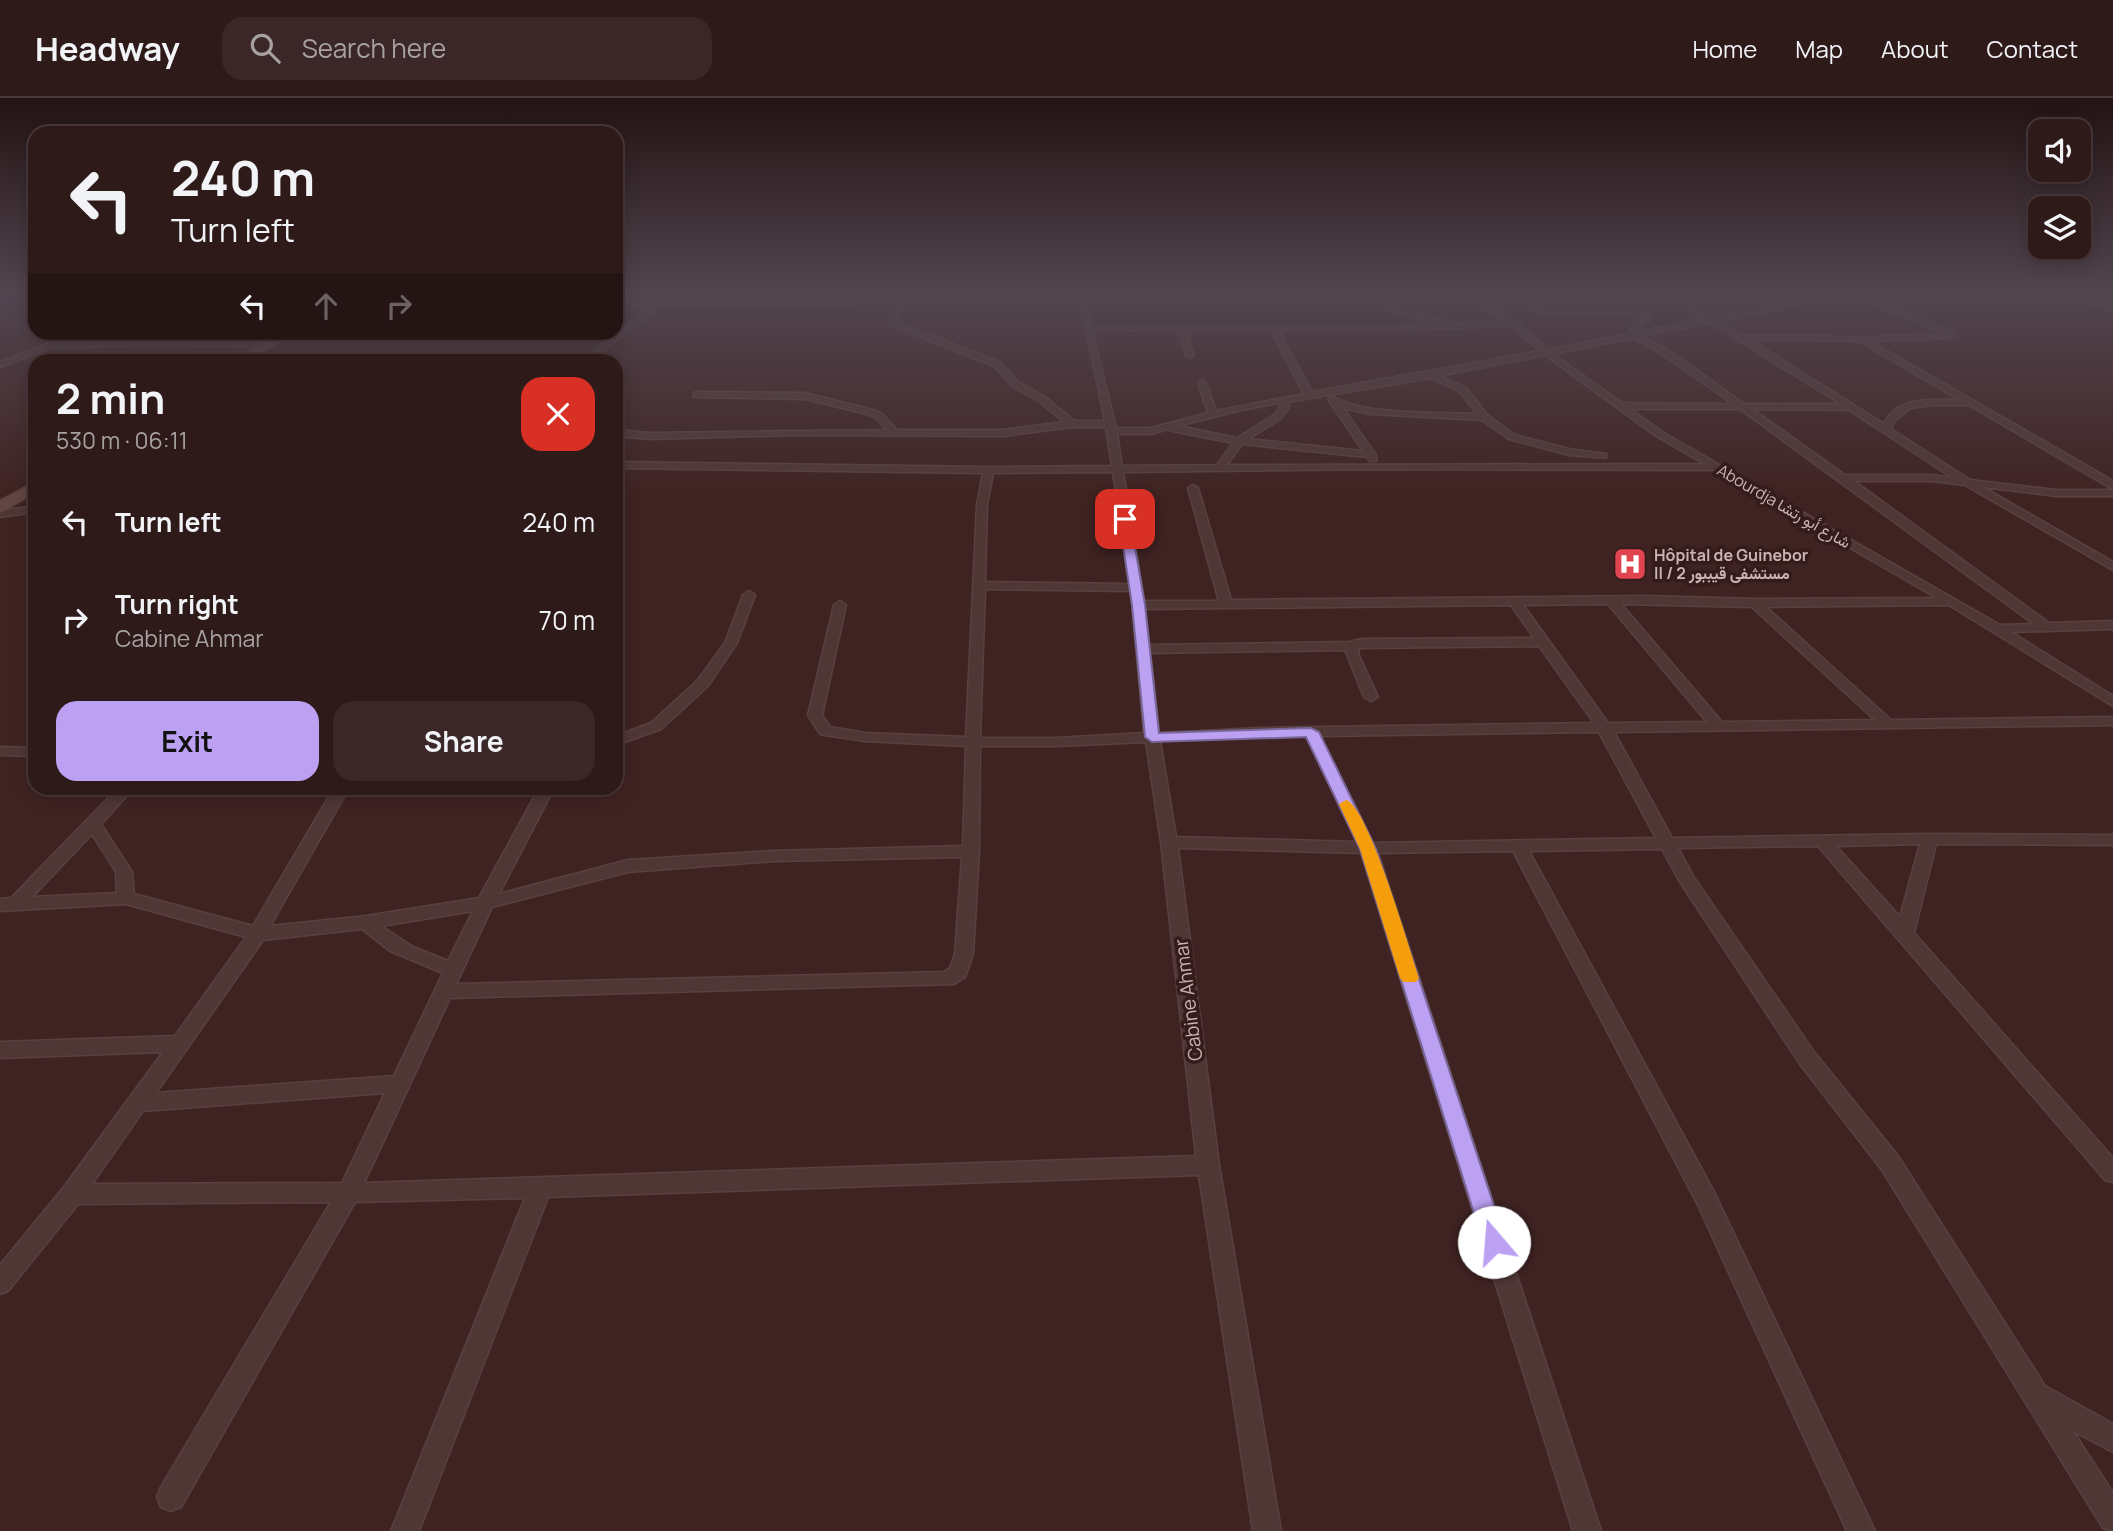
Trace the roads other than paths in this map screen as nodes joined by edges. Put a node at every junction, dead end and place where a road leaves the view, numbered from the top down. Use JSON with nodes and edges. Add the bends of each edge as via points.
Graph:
{"nodes":[{"id":1,"x":989,"y":361,"type":"edge"},
{"id":2,"x":1096,"y":361,"type":"edge"},
{"id":3,"x":1291,"y":361,"type":"edge"},
{"id":4,"x":1505,"y":361,"type":"edge"},
{"id":5,"x":1557,"y":361,"type":"edge"},
{"id":6,"x":1678,"y":361,"type":"edge"},
{"id":7,"x":1777,"y":361,"type":"edge"},
{"id":8,"x":1898,"y":361,"type":"edge"},
{"id":9,"x":1432,"y":375,"type":"junction"},
{"id":10,"x":1202,"y":383,"type":"dead end"},
{"id":11,"x":1329,"y":394,"type":"junction"},
{"id":12,"x":697,"y":395,"type":"dead end"},
{"id":13,"x":1310,"y":396,"type":"junction"},
{"id":14,"x":1282,"y":400,"type":"junction"},
{"id":15,"x":1970,"y":403,"type":"junction"},
{"id":16,"x":1335,"y":404,"type":"junction"},
{"id":17,"x":1621,"y":406,"type":"junction"},
{"id":18,"x":1744,"y":407,"type":"junction"},
{"id":19,"x":1851,"y":407,"type":"junction"},
{"id":20,"x":1213,"y":414,"type":"junction"},
{"id":21,"x":1483,"y":417,"type":"junction"},
{"id":22,"x":1072,"y":424,"type":"junction"},
{"id":23,"x":1111,"y":428,"type":"junction"},
{"id":24,"x":1167,"y":428,"type":"junction"},
{"id":25,"x":1886,"y":430,"type":"junction"},
{"id":26,"x":895,"y":433,"type":"junction"},
{"id":27,"x":623,"y":434,"type":"edge"},
{"id":28,"x":1240,"y":441,"type":"junction"},
{"id":29,"x":1371,"y":455,"type":"junction"},
{"id":30,"x":623,"y":465,"type":"edge"},
{"id":31,"x":1646,"y":465,"type":"junction"},
{"id":32,"x":1378,"y":466,"type":"junction"},
{"id":33,"x":1220,"y":467,"type":"junction"},
{"id":34,"x":1718,"y":467,"type":"junction"},
{"id":35,"x":1117,"y":468,"type":"junction"},
{"id":36,"x":989,"y":470,"type":"junction"},
{"id":37,"x":1843,"y":478,"type":"junction"},
{"id":38,"x":1967,"y":482,"type":"junction"},
{"id":39,"x":2113,"y":485,"type":"edge"},
{"id":40,"x":1193,"y":488,"type":"dead end"},
{"id":41,"x":28,"y":490,"type":"edge"},
{"id":42,"x":2113,"y":493,"type":"edge"},
{"id":43,"x":0,"y":508,"type":"edge"},
{"id":44,"x":28,"y":510,"type":"edge"},
{"id":45,"x":0,"y":514,"type":"edge"},
{"id":46,"x":2113,"y":567,"type":"edge"},
{"id":47,"x":980,"y":585,"type":"junction"},
{"id":48,"x":749,"y":595,"type":"dead end"},
{"id":49,"x":1137,"y":597,"type":"junction"},
{"id":50,"x":1514,"y":601,"type":"junction"},
{"id":51,"x":1612,"y":601,"type":"junction"},
{"id":52,"x":1952,"y":601,"type":"junction"},
{"id":53,"x":1755,"y":603,"type":"junction"},
{"id":54,"x":1226,"y":604,"type":"junction"},
{"id":55,"x":840,"y":605,"type":"dead end"},
{"id":56,"x":2113,"y":625,"type":"edge"},
{"id":57,"x":2047,"y":628,"type":"junction"},
{"id":58,"x":1999,"y":629,"type":"junction"},
{"id":59,"x":1544,"y":642,"type":"junction"},
{"id":60,"x":1351,"y":646,"type":"junction"},
{"id":61,"x":1144,"y":649,"type":"junction"},
{"id":62,"x":1371,"y":696,"type":"dead end"},
{"id":63,"x":2113,"y":702,"type":"edge"},
{"id":64,"x":2113,"y":721,"type":"edge"},
{"id":65,"x":1889,"y":725,"type":"junction"},
{"id":66,"x":1718,"y":727,"type":"junction"},
{"id":67,"x":1605,"y":729,"type":"junction"},
{"id":68,"x":1311,"y":732,"type":"junction"},
{"id":69,"x":1152,"y":737,"type":"junction"},
{"id":70,"x":623,"y":738,"type":"edge"},
{"id":71,"x":974,"y":742,"type":"junction"},
{"id":72,"x":0,"y":751,"type":"edge"},
{"id":73,"x":28,"y":751,"type":"edge"},
{"id":74,"x":119,"y":795,"type":"edge"},
{"id":75,"x":337,"y":795,"type":"edge"},
{"id":76,"x":542,"y":795,"type":"edge"},
{"id":77,"x":93,"y":823,"type":"junction"},
{"id":78,"x":1929,"y":839,"type":"junction"},
{"id":79,"x":1822,"y":841,"type":"junction"},
{"id":80,"x":2113,"y":841,"type":"edge"},
{"id":81,"x":1169,"y":842,"type":"junction"},
{"id":82,"x":1666,"y":842,"type":"junction"},
{"id":83,"x":1518,"y":845,"type":"junction"},
{"id":84,"x":1368,"y":849,"type":"junction"},
{"id":85,"x":971,"y":850,"type":"junction"},
{"id":86,"x":126,"y":898,"type":"junction"},
{"id":87,"x":485,"y":903,"type":"junction"},
{"id":88,"x":8,"y":904,"type":"edge"},
{"id":89,"x":366,"y":922,"type":"junction"},
{"id":90,"x":258,"y":934,"type":"junction"},
{"id":91,"x":1905,"y":934,"type":"junction"},
{"id":92,"x":453,"y":970,"type":"junction"},
{"id":93,"x":443,"y":991,"type":"junction"},
{"id":94,"x":178,"y":1044,"type":"junction"},
{"id":95,"x":0,"y":1050,"type":"edge"},
{"id":96,"x":395,"y":1084,"type":"dead end"},
{"id":97,"x":137,"y":1103,"type":"junction"},
{"id":98,"x":1208,"y":1165,"type":"junction"},
{"id":99,"x":2113,"y":1173,"type":"edge"},
{"id":100,"x":540,"y":1189,"type":"junction"},
{"id":101,"x":349,"y":1192,"type":"junction"},
{"id":102,"x":72,"y":1194,"type":"junction"},
{"id":103,"x":4,"y":1272,"type":"edge"},
{"id":104,"x":2035,"y":1395,"type":"junction"},
{"id":105,"x":2113,"y":1439,"type":"edge"},
{"id":106,"x":171,"y":1497,"type":"dead end"},
{"id":107,"x":2113,"y":1518,"type":"edge"},
{"id":108,"x":405,"y":1531,"type":"edge"},
{"id":109,"x":1267,"y":1531,"type":"edge"},
{"id":110,"x":1587,"y":1531,"type":"edge"},
{"id":111,"x":1861,"y":1531,"type":"edge"}],
"edges":[{"from":1,"to":22,"type":"street"},
{"from":2,"to":23,"type":"street","name":"Cabine Ahmar"},
{"from":3,"to":13,"type":"street"},
{"from":4,"to":9,"type":"street"},
{"from":5,"to":17,"type":"street","name":"Abourdja شارع أبو رتشا"},
{"from":6,"to":18,"type":"street"},
{"from":7,"to":19,"type":"street"},
{"from":8,"to":15,"type":"street"},
{"from":9,"to":11,"type":"street"},
{"from":9,"to":21,"type":"street","via":[[1463,390]]},
{"from":10,"to":20,"type":"street"},
{"from":11,"to":13,"type":"street"},
{"from":11,"to":16,"type":"street"},
{"from":12,"to":26,"type":"street","via":[[804,396],[870,412]]},
{"from":13,"to":14,"type":"street"},
{"from":14,"to":20,"type":"street"},
{"from":14,"to":28,"type":"street","via":[[1285,408],[1277,416]]},
{"from":15,"to":25,"type":"street","via":[[1897,408]]},
{"from":15,"to":39,"type":"street"},
{"from":16,"to":21,"type":"street","via":[[1370,411]]},
{"from":16,"to":29,"type":"street"},
{"from":17,"to":18,"type":"street"},
{"from":17,"to":34,"type":"street","name":"Abourdja شارع أبو رتشا"},
{"from":18,"to":19,"type":"street"},
{"from":18,"to":37,"type":"street"},
{"from":19,"to":25,"type":"street"},
{"from":20,"to":24,"type":"street"},
{"from":21,"to":31,"type":"street","via":[[1512,437]]},
{"from":22,"to":23,"type":"street"},
{"from":22,"to":26,"type":"street","via":[[1003,433]]},
{"from":23,"to":24,"type":"street"},
{"from":23,"to":35,"type":"street","name":"Cabine Ahmar"},
{"from":24,"to":28,"type":"street"},
{"from":25,"to":38,"type":"street"},
{"from":26,"to":27,"type":"street"},
{"from":28,"to":29,"type":"street"},
{"from":28,"to":33,"type":"street"},
{"from":29,"to":32,"type":"street"},
{"from":30,"to":36,"type":"street"},
{"from":31,"to":32,"type":"street"},
{"from":31,"to":34,"type":"street"},
{"from":32,"to":33,"type":"street"},
{"from":33,"to":35,"type":"street"},
{"from":34,"to":52,"type":"street","name":"Abourdja شارع أبو رتشا"},
{"from":35,"to":36,"type":"street"},
{"from":35,"to":49,"type":"street","name":"Cabine Ahmar"},
{"from":36,"to":47,"type":"street","via":[[982,505]]},
{"from":37,"to":38,"type":"street"},
{"from":37,"to":57,"type":"street"},
{"from":38,"to":42,"type":"street","via":[[2056,493]]},
{"from":38,"to":46,"type":"street"},
{"from":40,"to":54,"type":"street"},
{"from":41,"to":43,"type":"street"},
{"from":44,"to":45,"type":"street"},
{"from":47,"to":49,"type":"street"},
{"from":47,"to":71,"type":"street"},
{"from":48,"to":70,"type":"street","via":[[731,643],[703,683],[656,726]]},
{"from":49,"to":54,"type":"street"},
{"from":49,"to":61,"type":"street","name":"Cabine Ahmar"},
{"from":50,"to":51,"type":"street"},
{"from":50,"to":54,"type":"street"},
{"from":50,"to":59,"type":"street"},
{"from":51,"to":53,"type":"street"},
{"from":51,"to":66,"type":"street"},
{"from":52,"to":53,"type":"street"},
{"from":52,"to":58,"type":"street","name":"Abourdja شارع أبو رتشا"},
{"from":53,"to":65,"type":"street"},
{"from":55,"to":71,"type":"street","via":[[815,715],[825,731]]},
{"from":56,"to":57,"type":"street"},
{"from":57,"to":58,"type":"street"},
{"from":58,"to":63,"type":"street","name":"Abourdja شارع أبو رتشا"},
{"from":59,"to":60,"type":"street"},
{"from":59,"to":67,"type":"street"},
{"from":60,"to":61,"type":"street"},
{"from":60,"to":62,"type":"street"},
{"from":61,"to":69,"type":"street","name":"Cabine Ahmar"},
{"from":64,"to":65,"type":"street"},
{"from":65,"to":66,"type":"street"},
{"from":66,"to":67,"type":"street"},
{"from":67,"to":68,"type":"street"},
{"from":67,"to":82,"type":"street"},
{"from":68,"to":69,"type":"street"},
{"from":68,"to":84,"type":"street"},
{"from":69,"to":71,"type":"street"},
{"from":69,"to":81,"type":"street","name":"Cabine Ahmar"},
{"from":71,"to":85,"type":"street"},
{"from":72,"to":73,"type":"street"},
{"from":74,"to":77,"type":"street"},
{"from":75,"to":90,"type":"street"},
{"from":76,"to":87,"type":"street"},
{"from":77,"to":86,"type":"street","via":[[124,872]]},
{"from":77,"to":88,"type":"street"},
{"from":78,"to":79,"type":"street"},
{"from":78,"to":80,"type":"street"},
{"from":78,"to":91,"type":"street"},
{"from":79,"to":82,"type":"street"},
{"from":79,"to":91,"type":"street"},
{"from":81,"to":84,"type":"street"},
{"from":81,"to":98,"type":"street","name":"Cabine Ahmar"},
{"from":82,"to":83,"type":"street"},
{"from":82,"to":104,"type":"street","via":[[1807,1058],[1890,1163]]},
{"from":83,"to":84,"type":"street"},
{"from":83,"to":111,"type":"street","via":[[1705,1197]]},
{"from":84,"to":110,"type":"street"},
{"from":85,"to":87,"type":"street","via":[[628,866]]},
{"from":85,"to":93,"type":"street","via":[[964,954],[958,972],[947,979]]},
{"from":86,"to":88,"type":"street"},
{"from":86,"to":90,"type":"street"},
{"from":87,"to":89,"type":"street"},
{"from":87,"to":92,"type":"street"},
{"from":89,"to":90,"type":"street"},
{"from":89,"to":92,"type":"street","via":[[402,952]]},
{"from":90,"to":94,"type":"street"},
{"from":91,"to":99,"type":"street"},
{"from":92,"to":93,"type":"street"},
{"from":93,"to":101,"type":"street"},
{"from":94,"to":95,"type":"street"},
{"from":94,"to":97,"type":"street"},
{"from":96,"to":97,"type":"street"},
{"from":97,"to":102,"type":"street"},
{"from":98,"to":100,"type":"street"},
{"from":98,"to":109,"type":"street","name":"Cabine Ahmar"},
{"from":100,"to":101,"type":"street"},
{"from":100,"to":108,"type":"street"},
{"from":101,"to":102,"type":"street"},
{"from":101,"to":106,"type":"street"},
{"from":102,"to":103,"type":"street"},
{"from":104,"to":105,"type":"street"},
{"from":104,"to":107,"type":"street"}]}
